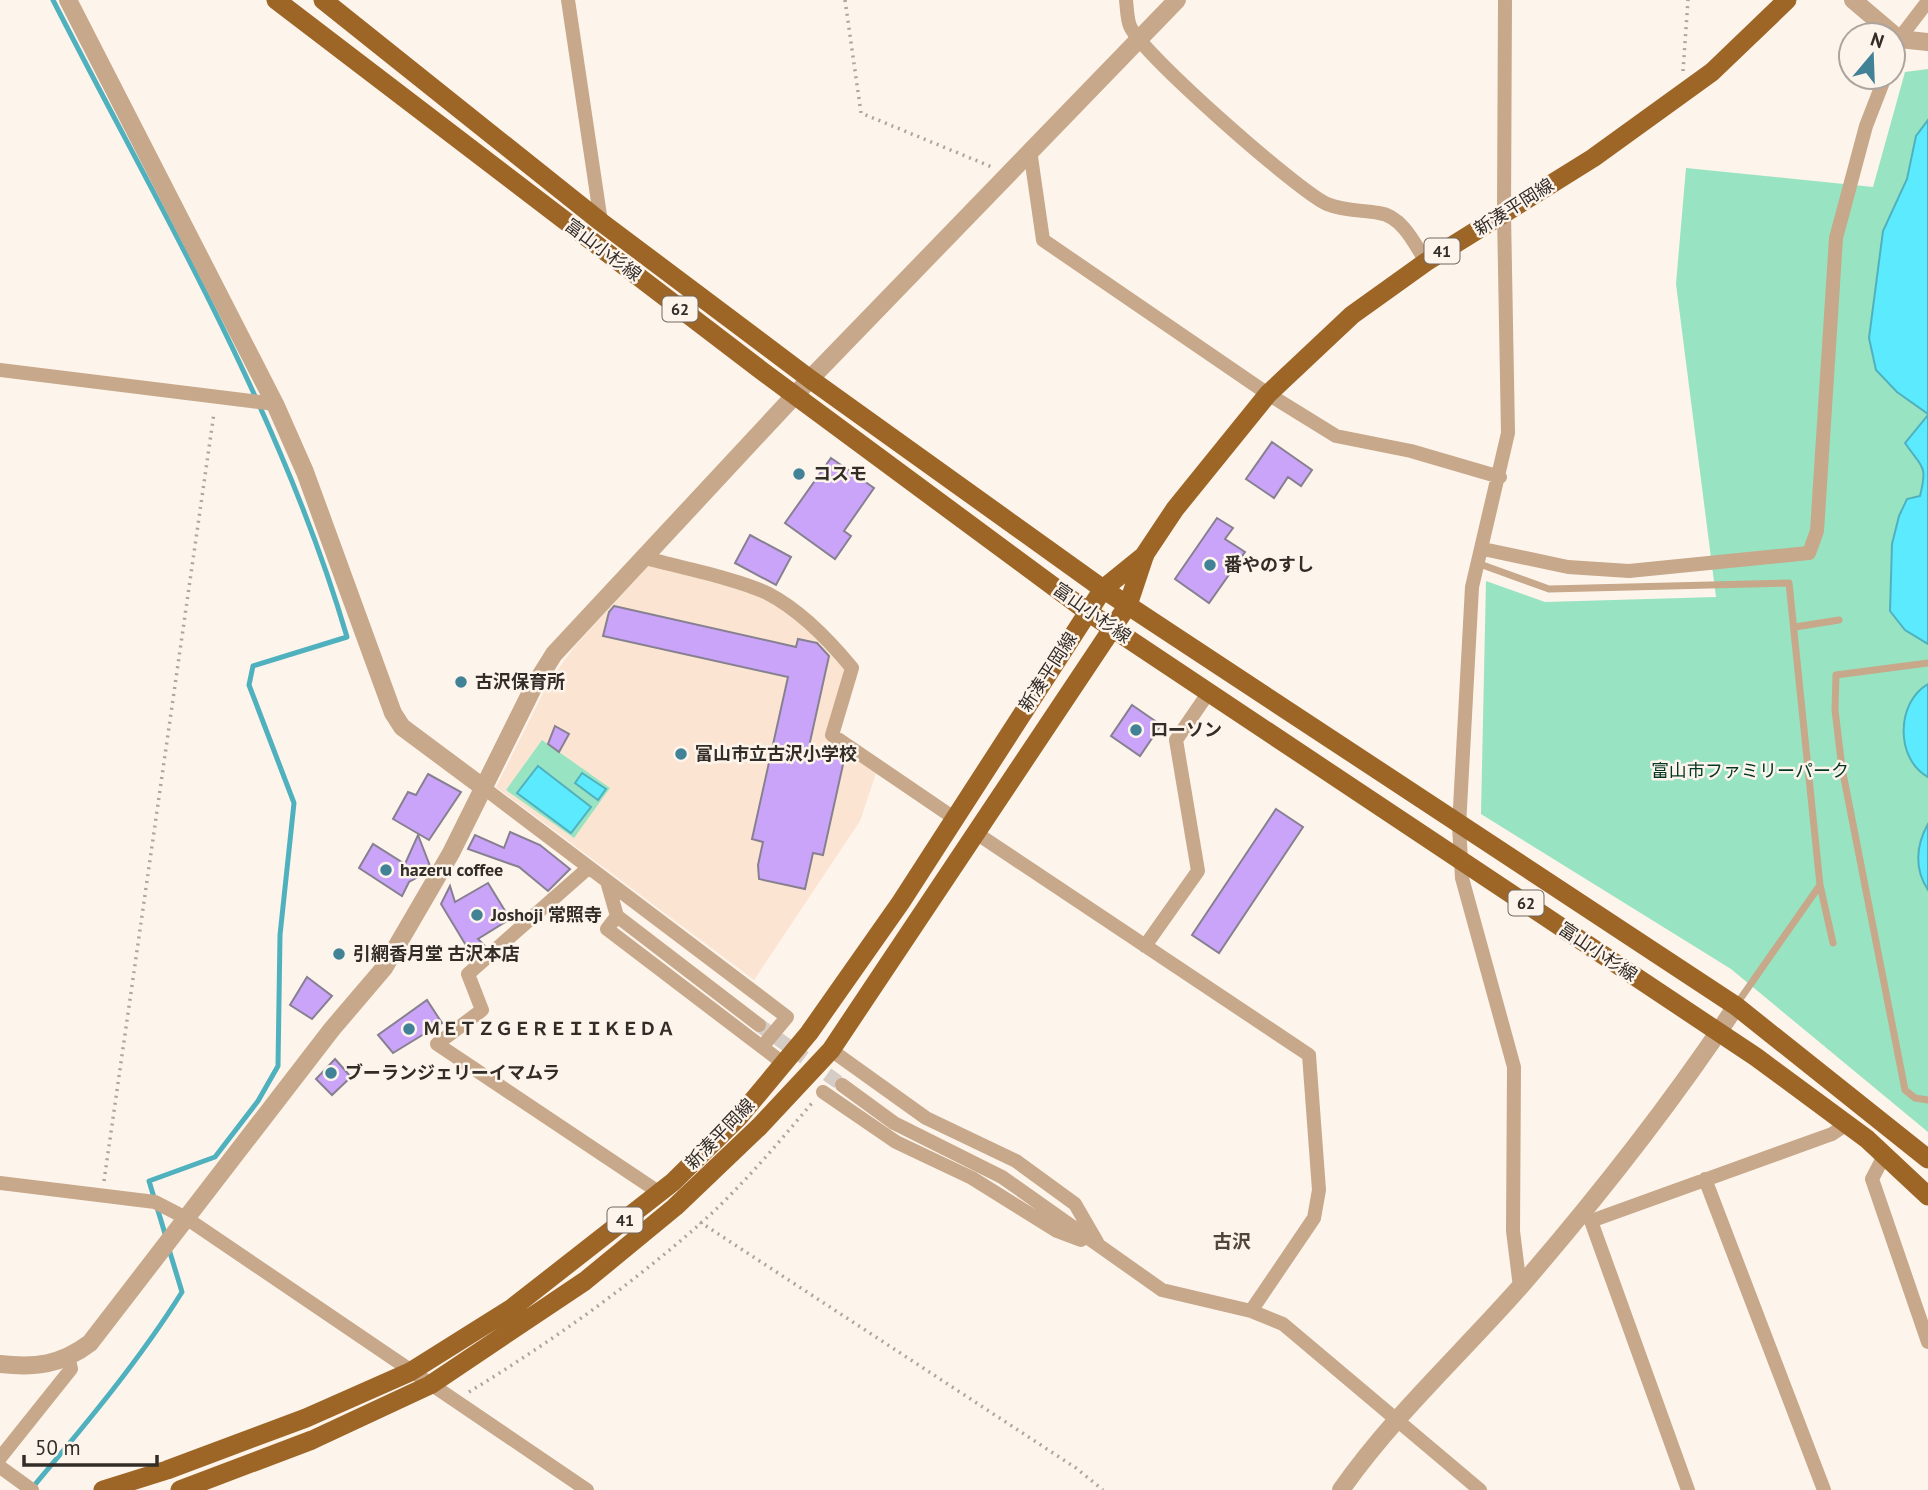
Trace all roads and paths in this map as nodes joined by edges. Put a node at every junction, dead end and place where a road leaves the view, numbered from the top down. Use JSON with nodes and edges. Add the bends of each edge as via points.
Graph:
{"nodes":[{"id":1,"x":68,"y":0,"type":"edge"},
{"id":2,"x":276,"y":0,"type":"edge"},
{"id":3,"x":323,"y":0,"type":"edge"},
{"id":4,"x":568,"y":0,"type":"edge"},
{"id":5,"x":845,"y":0,"type":"edge"},
{"id":6,"x":1126,"y":0,"type":"edge"},
{"id":7,"x":1177,"y":0,"type":"edge"},
{"id":8,"x":1505,"y":0,"type":"edge"},
{"id":9,"x":1688,"y":0,"type":"edge"},
{"id":10,"x":1787,"y":0,"type":"edge"},
{"id":11,"x":1853,"y":0,"type":"edge"},
{"id":12,"x":1928,"y":1,"type":"edge"},
{"id":13,"x":1872,"y":21,"type":"edge"},
{"id":14,"x":1907,"y":31,"type":"edge"},
{"id":15,"x":1139,"y":39,"type":"junction"},
{"id":16,"x":1928,"y":42,"type":"edge"},
{"id":17,"x":1907,"y":45,"type":"edge"},
{"id":18,"x":1880,"y":91,"type":"edge"},
{"id":19,"x":1681,"y":94,"type":"junction"},
{"id":20,"x":1030,"y":150,"type":"junction"},
{"id":21,"x":1007,"y":173,"type":"junction"},
{"id":22,"x":1504,"y":214,"type":"junction"},
{"id":23,"x":601,"y":222,"type":"junction"},
{"id":24,"x":1426,"y":261,"type":"junction"},
{"id":25,"x":0,"y":370,"type":"edge"},
{"id":26,"x":810,"y":379,"type":"junction"},
{"id":27,"x":1268,"y":394,"type":"junction"},
{"id":28,"x":795,"y":395,"type":"junction"},
{"id":29,"x":216,"y":397,"type":"junction"},
{"id":30,"x":275,"y":404,"type":"junction"},
{"id":31,"x":1500,"y":477,"type":"junction"},
{"id":32,"x":1483,"y":548,"type":"junction"},
{"id":33,"x":1145,"y":554,"type":"junction"},
{"id":34,"x":642,"y":557,"type":"junction"},
{"id":35,"x":1477,"y":564,"type":"junction"},
{"id":36,"x":1103,"y":589,"type":"junction"},
{"id":37,"x":1128,"y":605,"type":"junction"},
{"id":38,"x":1088,"y":612,"type":"junction"},
{"id":39,"x":1839,"y":620,"type":"dead end"},
{"id":40,"x":1795,"y":627,"type":"junction"},
{"id":41,"x":1111,"y":628,"type":"junction"},
{"id":42,"x":1928,"y":663,"type":"edge"},
{"id":43,"x":1209,"y":692,"type":"junction"},
{"id":44,"x":484,"y":788,"type":"junction"},
{"id":45,"x":954,"y":818,"type":"junction"},
{"id":46,"x":1459,"y":826,"type":"junction"},
{"id":47,"x":976,"y":833,"type":"junction"},
{"id":48,"x":1460,"y":859,"type":"junction"},
{"id":49,"x":587,"y":869,"type":"junction"},
{"id":50,"x":608,"y":885,"type":"junction"},
{"id":51,"x":1820,"y":885,"type":"junction"},
{"id":52,"x":617,"y":916,"type":"junction"},
{"id":53,"x":1833,"y":943,"type":"dead end"},
{"id":54,"x":1145,"y":946,"type":"junction"},
{"id":55,"x":1736,"y":1006,"type":"junction"},
{"id":56,"x":759,"y":1025,"type":"tunnel mouth"},
{"id":57,"x":1718,"y":1033,"type":"junction"},
{"id":58,"x":762,"y":1047,"type":"junction"},
{"id":59,"x":831,"y":1050,"type":"junction"},
{"id":60,"x":783,"y":1063,"type":"junction"},
{"id":61,"x":842,"y":1085,"type":"tunnel mouth"},
{"id":62,"x":823,"y":1092,"type":"joint"},
{"id":63,"x":1928,"y":1100,"type":"edge"},
{"id":64,"x":1847,"y":1124,"type":"junction"},
{"id":65,"x":1885,"y":1154,"type":"junction"},
{"id":66,"x":1928,"y":1158,"type":"edge"},
{"id":67,"x":1706,"y":1179,"type":"junction"},
{"id":68,"x":0,"y":1182,"type":"edge"},
{"id":69,"x":660,"y":1193,"type":"junction"},
{"id":70,"x":102,"y":1196,"type":"junction"},
{"id":71,"x":1928,"y":1196,"type":"edge"},
{"id":72,"x":1586,"y":1216,"type":"junction"},
{"id":73,"x":186,"y":1218,"type":"junction"},
{"id":74,"x":701,"y":1222,"type":"junction"},
{"id":75,"x":1099,"y":1246,"type":"junction"},
{"id":76,"x":1520,"y":1287,"type":"junction"},
{"id":77,"x":1251,"y":1311,"type":"junction"},
{"id":78,"x":1928,"y":1342,"type":"edge"},
{"id":79,"x":69,"y":1360,"type":"junction"},
{"id":80,"x":0,"y":1364,"type":"edge"},
{"id":81,"x":411,"y":1372,"type":"junction"},
{"id":82,"x":430,"y":1385,"type":"junction"},
{"id":83,"x":454,"y":1401,"type":"junction"},
{"id":84,"x":1395,"y":1422,"type":"junction"},
{"id":85,"x":0,"y":1458,"type":"edge"},
{"id":86,"x":0,"y":1467,"type":"edge"},
{"id":87,"x":32,"y":1490,"type":"edge"},
{"id":88,"x":103,"y":1490,"type":"edge"},
{"id":89,"x":180,"y":1490,"type":"edge"},
{"id":90,"x":587,"y":1490,"type":"edge"},
{"id":91,"x":1103,"y":1490,"type":"edge"},
{"id":92,"x":1341,"y":1490,"type":"edge"},
{"id":93,"x":1480,"y":1490,"type":"edge"},
{"id":94,"x":1688,"y":1490,"type":"edge"},
{"id":95,"x":1824,"y":1490,"type":"edge"}],
"edges":[{"from":1,"to":30,"type":"street"},
{"from":2,"to":28,"type":"main road","name":"富山小杉線","number":"62"},
{"from":3,"to":23,"type":"main road","name":"富山小杉線","number":"62"},
{"from":4,"to":23,"type":"street"},
{"from":5,"to":21,"type":"path","via":[[861,113]]},
{"from":6,"to":15,"type":"street","via":[[1130,27]]},
{"from":7,"to":15,"type":"street"},
{"from":8,"to":22,"type":"street"},
{"from":9,"to":19,"type":"path"},
{"from":10,"to":19,"type":"main road","name":"新湊平岡線","number":"41","via":[[1712,72]]},
{"from":11,"to":13,"type":"street"},
{"from":12,"to":14,"type":"street"},
{"from":15,"to":20,"type":"street"},
{"from":15,"to":24,"type":"street","via":[[1156,61],[1312,195],[1350,211],[1383,213],[1406,230]]},
{"from":16,"to":17,"type":"street"},
{"from":18,"to":32,"type":"street","via":[[1836,238],[1817,531],[1809,554],[1629,571],[1568,567]]},
{"from":19,"to":22,"type":"main road","name":"新湊平岡線","number":"41","via":[[1593,158]]},
{"from":20,"to":21,"type":"street"},
{"from":20,"to":27,"type":"street","via":[[1043,240]]},
{"from":21,"to":26,"type":"street"},
{"from":22,"to":24,"type":"main road","name":"新湊平岡線","number":"41"},
{"from":22,"to":31,"type":"street","via":[[1508,433]]},
{"from":23,"to":26,"type":"main road","name":"富山小杉線","number":"62"},
{"from":24,"to":27,"type":"main road","name":"新湊平岡線","number":"41","via":[[1352,315]]},
{"from":25,"to":29,"type":"street"},
{"from":26,"to":28,"type":"street"},
{"from":26,"to":36,"type":"main road","name":"富山小杉線","number":"62"},
{"from":27,"to":31,"type":"street","via":[[1336,436],[1412,451]]},
{"from":27,"to":33,"type":"main road","name":"新湊平岡線","number":"41","via":[[1175,509]]},
{"from":28,"to":34,"type":"street"},
{"from":28,"to":38,"type":"main road","name":"富山小杉線","number":"62"},
{"from":29,"to":30,"type":"street"},
{"from":29,"to":70,"type":"path"},
{"from":30,"to":44,"type":"street","via":[[305,472],[393,713],[402,727]]},
{"from":31,"to":32,"type":"street"},
{"from":32,"to":35,"type":"street"},
{"from":33,"to":36,"type":"main road","name":"新湊平岡線","number":"41"},
{"from":33,"to":37,"type":"main road","name":"新湊平岡線","number":"41"},
{"from":34,"to":44,"type":"street","via":[[554,654]]},
{"from":34,"to":45,"type":"street","via":[[765,592],[786,604],[852,668],[832,734]]},
{"from":35,"to":40,"type":"lane","via":[[1549,589],[1789,583]]},
{"from":35,"to":46,"type":"street"},
{"from":36,"to":37,"type":"main road","name":"富山小杉線","number":"62"},
{"from":36,"to":38,"type":"main road","name":"新湊平岡線","number":"41"},
{"from":37,"to":41,"type":"main road","name":"新湊平岡線","number":"41"},
{"from":37,"to":46,"type":"main road","name":"富山小杉線","number":"62"},
{"from":38,"to":41,"type":"main road","name":"富山小杉線","number":"62"},
{"from":38,"to":45,"type":"main road","name":"新湊平岡線","number":"41"},
{"from":39,"to":40,"type":"lane"},
{"from":40,"to":51,"type":"lane"},
{"from":41,"to":43,"type":"main road","name":"富山小杉線","number":"62"},
{"from":41,"to":47,"type":"main road","name":"新湊平岡線","number":"41"},
{"from":42,"to":63,"type":"lane","via":[[1836,675],[1835,710],[1842,768],[1905,1090]]},
{"from":43,"to":48,"type":"main road","name":"富山小杉線","number":"62"},
{"from":43,"to":54,"type":"street","via":[[1176,740],[1198,871]]},
{"from":44,"to":49,"type":"street"},
{"from":44,"to":73,"type":"street","via":[[384,968]]},
{"from":45,"to":60,"type":"main road","name":"新湊平岡線","number":"41","via":[[901,902]]},
{"from":46,"to":48,"type":"street"},
{"from":46,"to":55,"type":"main road","name":"富山小杉線","number":"62"},
{"from":47,"to":54,"type":"street"},
{"from":47,"to":59,"type":"main road","name":"新湊平岡線","number":"41"},
{"from":48,"to":57,"type":"main road","name":"富山小杉線","number":"62"},
{"from":48,"to":76,"type":"street","via":[[1514,1067],[1513,1231]]},
{"from":49,"to":50,"type":"street"},
{"from":49,"to":69,"type":"street","via":[[468,974],[482,1010],[437,1044]]},
{"from":50,"to":52,"type":"street"},
{"from":50,"to":58,"type":"street","via":[[787,1017]]},
{"from":51,"to":53,"type":"lane"},
{"from":51,"to":55,"type":"lane"},
{"from":52,"to":56,"type":"street"},
{"from":52,"to":58,"type":"street","via":[[607,929]]},
{"from":54,"to":77,"type":"street","via":[[1309,1055],[1320,1190],[1314,1218]]},
{"from":55,"to":57,"type":"street"},
{"from":55,"to":66,"type":"main road","name":"富山小杉線","number":"62"},
{"from":57,"to":64,"type":"main road","name":"富山小杉線","number":"62"},
{"from":57,"to":72,"type":"street"},
{"from":58,"to":60,"type":"street"},
{"from":59,"to":75,"type":"street","via":[[926,1118],[1016,1161],[1075,1204]]},
{"from":59,"to":82,"type":"main road","name":"新湊平岡線","number":"41","via":[[675,1207],[585,1281]]},
{"from":60,"to":69,"type":"main road","name":"新湊平岡線","number":"41","via":[[739,1117]]},
{"from":61,"to":75,"type":"street","via":[[894,1123],[1002,1177]]},
{"from":62,"to":74,"type":"path"},
{"from":62,"to":75,"type":"street","via":[[896,1142],[972,1178],[1057,1231]]},
{"from":64,"to":65,"type":"main road","name":"富山小杉線","number":"62"},
{"from":64,"to":67,"type":"street","via":[[1832,1134]]},
{"from":65,"to":71,"type":"main road","name":"富山小杉線","number":"62"},
{"from":65,"to":78,"type":"street","via":[[1872,1179]]},
{"from":67,"to":72,"type":"street"},
{"from":67,"to":95,"type":"street"},
{"from":68,"to":70,"type":"street"},
{"from":69,"to":81,"type":"main road","name":"新湊平岡線","number":"41","via":[[512,1308]]},
{"from":70,"to":73,"type":"street","via":[[155,1202]]},
{"from":72,"to":76,"type":"street"},
{"from":72,"to":94,"type":"street"},
{"from":73,"to":79,"type":"street","via":[[90,1343]]},
{"from":73,"to":81,"type":"street"},
{"from":74,"to":83,"type":"path","via":[[524,1358]]},
{"from":74,"to":91,"type":"path"},
{"from":75,"to":77,"type":"street","via":[[1162,1290]]},
{"from":76,"to":84,"type":"street"},
{"from":77,"to":84,"type":"street","via":[[1283,1324]]},
{"from":79,"to":80,"type":"street"},
{"from":79,"to":85,"type":"street","via":[[71,1368]]},
{"from":81,"to":82,"type":"street"},
{"from":81,"to":88,"type":"main road","name":"新湊平岡線","number":"41","via":[[306,1418]]},
{"from":82,"to":83,"type":"street"},
{"from":82,"to":89,"type":"main road","name":"新湊平岡線","number":"41","via":[[312,1440]]},
{"from":83,"to":90,"type":"street"},
{"from":84,"to":92,"type":"street"},
{"from":84,"to":93,"type":"street"},
{"from":86,"to":87,"type":"street"}]}
